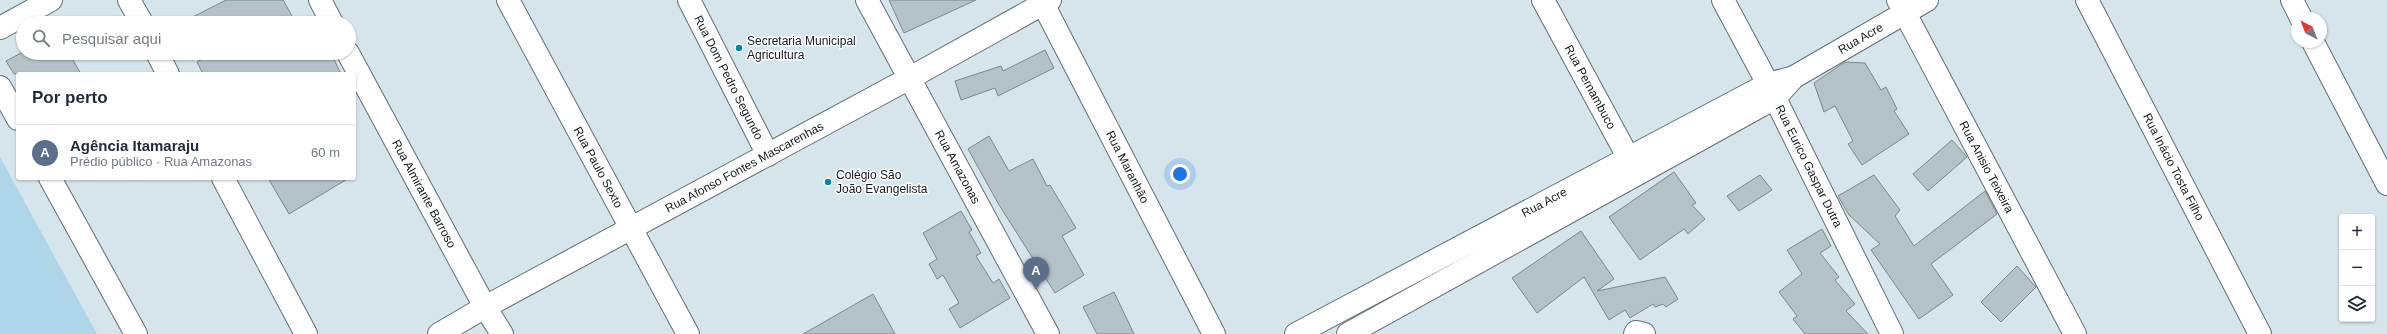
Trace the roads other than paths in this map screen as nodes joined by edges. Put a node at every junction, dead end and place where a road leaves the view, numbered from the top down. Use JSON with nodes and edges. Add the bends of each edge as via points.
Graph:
{"nodes":[{"id":1,"x":51,"y":0,"type":"edge"},
{"id":2,"x":129,"y":0,"type":"edge"},
{"id":3,"x":320,"y":0,"type":"edge"},
{"id":4,"x":508,"y":0,"type":"edge"},
{"id":5,"x":689,"y":0,"type":"edge"},
{"id":6,"x":867,"y":0,"type":"edge"},
{"id":7,"x":1543,"y":0,"type":"edge"},
{"id":8,"x":1723,"y":0,"type":"edge"},
{"id":9,"x":1927,"y":0,"type":"edge"},
{"id":10,"x":2086,"y":0,"type":"edge"},
{"id":11,"x":2292,"y":0,"type":"edge"},
{"id":12,"x":1045,"y":1,"type":"edge"},
{"id":13,"x":1901,"y":6,"type":"edge"},
{"id":14,"x":2298,"y":12,"type":"edge"},
{"id":15,"x":22,"y":16,"type":"edge"},
{"id":16,"x":138,"y":16,"type":"edge"},
{"id":17,"x":328,"y":16,"type":"edge"},
{"id":18,"x":16,"y":19,"type":"edge"},
{"id":19,"x":0,"y":28,"type":"edge"},
{"id":20,"x":2316,"y":48,"type":"edge"},
{"id":21,"x":161,"y":60,"type":"edge"},
{"id":22,"x":352,"y":60,"type":"edge"},
{"id":23,"x":167,"y":72,"type":"edge"},
{"id":24,"x":908,"y":79,"type":"junction"},
{"id":25,"x":0,"y":87,"type":"edge"},
{"id":26,"x":1771,"y":91,"type":"junction"},
{"id":27,"x":16,"y":115,"type":"edge"},
{"id":28,"x":768,"y":155,"type":"junction"},
{"id":29,"x":1632,"y":166,"type":"junction"},
{"id":30,"x":51,"y":180,"type":"edge"},
{"id":31,"x":224,"y":180,"type":"edge"},
{"id":32,"x":2387,"y":184,"type":"edge"},
{"id":33,"x":631,"y":229,"type":"junction"},
{"id":34,"x":485,"y":306,"type":"junction"},
{"id":35,"x":136,"y":334,"type":"edge"},
{"id":36,"x":306,"y":334,"type":"edge"},
{"id":37,"x":439,"y":334,"type":"edge"},
{"id":38,"x":502,"y":334,"type":"edge"},
{"id":39,"x":688,"y":334,"type":"edge"},
{"id":40,"x":1048,"y":334,"type":"edge"},
{"id":41,"x":1214,"y":334,"type":"edge"},
{"id":42,"x":1296,"y":334,"type":"edge"},
{"id":43,"x":1348,"y":334,"type":"edge"},
{"id":44,"x":1892,"y":334,"type":"edge"},
{"id":45,"x":2075,"y":334,"type":"edge"},
{"id":46,"x":2260,"y":334,"type":"edge"}],
"edges":[{"from":1,"to":15,"type":"street"},
{"from":2,"to":16,"type":"street"},
{"from":3,"to":17,"type":"street"},
{"from":4,"to":33,"type":"street","name":"Rua Paulo Sexto"},
{"from":5,"to":28,"type":"street","name":"Rua Dom Pedro Segundo"},
{"from":6,"to":24,"type":"street","name":"Rua Amazonas"},
{"from":7,"to":29,"type":"street","name":"Rua Pernambuco"},
{"from":8,"to":26,"type":"street","name":"Rua Eurico Gaspar Dutra"},
{"from":9,"to":13,"type":"street","name":"Rua Acre"},
{"from":10,"to":46,"type":"street","name":"Rua Inácio Tosta Filho"},
{"from":11,"to":14,"type":"street"},
{"from":12,"to":24,"type":"street","name":"Rua Afonso Fontes Mascarenhas"},
{"from":12,"to":41,"type":"street","name":"Rua Maranhão"},
{"from":13,"to":26,"type":"street","name":"Rua Acre"},
{"from":13,"to":45,"type":"street","name":"Rua Anisio Teixeira"},
{"from":18,"to":19,"type":"street"},
{"from":20,"to":32,"type":"street"},
{"from":21,"to":23,"type":"street"},
{"from":22,"to":34,"type":"street","name":"Rua Almirante Barroso"},
{"from":24,"to":28,"type":"street","name":"Rua Afonso Fontes Mascarenhas"},
{"from":24,"to":40,"type":"street","name":"Rua Amazonas"},
{"from":25,"to":27,"type":"street"},
{"from":26,"to":29,"type":"street","name":"Rua Acre"},
{"from":26,"to":44,"type":"street","name":"Rua Eurico Gaspar Dutra"},
{"from":28,"to":33,"type":"street","name":"Rua Afonso Fontes Mascarenhas"},
{"from":29,"to":42,"type":"street","name":"Rua Acre"},
{"from":29,"to":43,"type":"street","name":"Rua Acre"},
{"from":30,"to":35,"type":"street"},
{"from":31,"to":36,"type":"street"},
{"from":33,"to":34,"type":"street","name":"Rua Afonso Fontes Mascarenhas"},
{"from":33,"to":39,"type":"street","name":"Rua Paulo Sexto"},
{"from":34,"to":37,"type":"street","name":"Rua Afonso Fontes Mascarenhas"},
{"from":34,"to":38,"type":"street","name":"Rua Almirante Barroso"}]}
